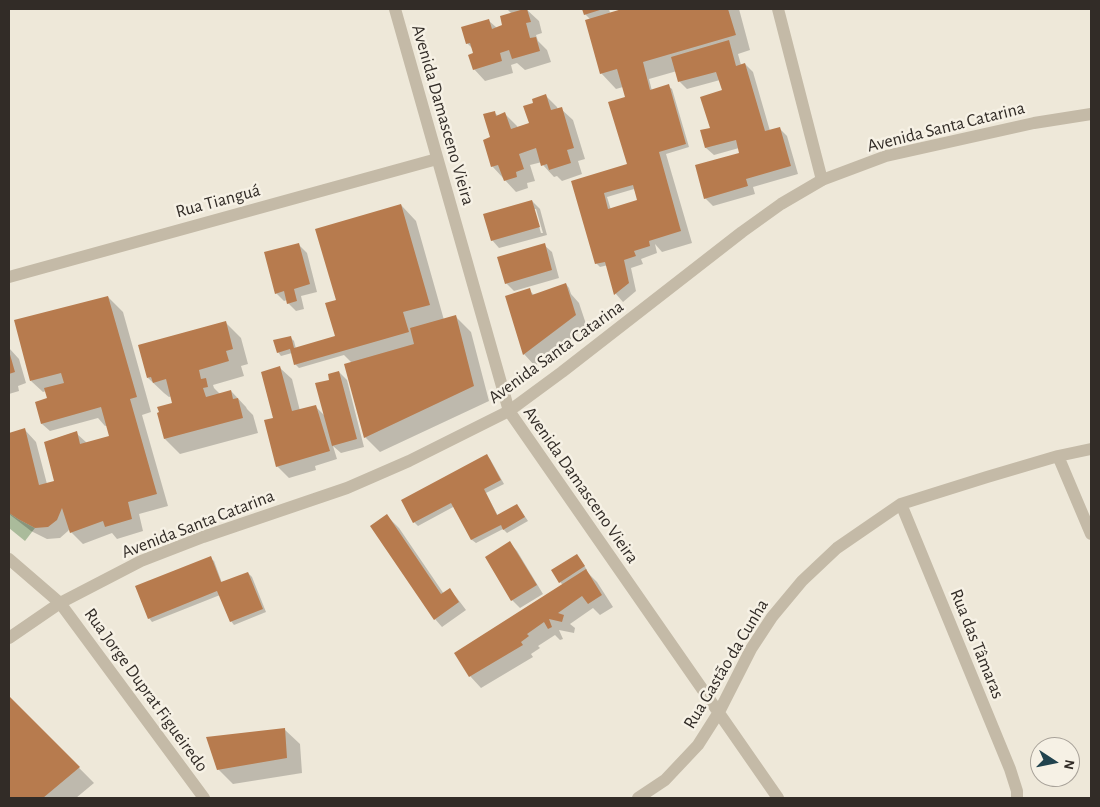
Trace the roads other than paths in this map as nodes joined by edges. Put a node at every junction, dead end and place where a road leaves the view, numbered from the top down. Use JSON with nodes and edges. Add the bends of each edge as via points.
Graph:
{"nodes":[{"id":1,"x":396,"y":9,"type":"edge"},
{"id":2,"x":778,"y":9,"type":"edge"},
{"id":3,"x":1091,"y":114,"type":"edge"},
{"id":4,"x":437,"y":159,"type":"junction"},
{"id":5,"x":822,"y":180,"type":"junction"},
{"id":6,"x":9,"y":277,"type":"edge"},
{"id":7,"x":509,"y":411,"type":"junction"},
{"id":8,"x":1091,"y":449,"type":"edge"},
{"id":9,"x":1058,"y":456,"type":"junction"},
{"id":10,"x":901,"y":504,"type":"junction"},
{"id":11,"x":1091,"y":534,"type":"edge"},
{"id":12,"x":9,"y":560,"type":"edge"},
{"id":13,"x":60,"y":603,"type":"junction"},
{"id":14,"x":9,"y":638,"type":"edge"},
{"id":15,"x":719,"y":712,"type":"junction"},
{"id":16,"x":204,"y":798,"type":"edge"},
{"id":17,"x":638,"y":798,"type":"edge"},
{"id":18,"x":778,"y":798,"type":"edge"},
{"id":19,"x":1016,"y":798,"type":"edge"}],
"edges":[{"from":1,"to":4,"type":"street","name":"Avenida Damasceno Vieira"},
{"from":2,"to":5,"type":"street"},
{"from":3,"to":5,"type":"street","name":"Avenida Santa Catarina","via":[[1034,123],[886,156]]},
{"from":4,"to":6,"type":"street","name":"Rua Tianguá"},
{"from":4,"to":7,"type":"street","name":"Avenida Damasceno Vieira"},
{"from":5,"to":7,"type":"street","name":"Avenida Santa Catarina","via":[[742,232]]},
{"from":7,"to":13,"type":"street","name":"Avenida Santa Catarina","via":[[346,488],[141,561]]},
{"from":7,"to":15,"type":"street","name":"Avenida Damasceno Vieira"},
{"from":8,"to":9,"type":"street","name":"Rua Gastão da Cunha"},
{"from":9,"to":10,"type":"street","name":"Rua Gastão da Cunha"},
{"from":9,"to":11,"type":"street"},
{"from":10,"to":15,"type":"street","name":"Rua Gastão da Cunha","via":[[837,548],[802,581],[766,625]]},
{"from":10,"to":19,"type":"street","name":"Rua das Tâmaras","via":[[1010,770]]},
{"from":12,"to":13,"type":"street","name":"Rua Jorge Duprat Figueiredo"},
{"from":13,"to":14,"type":"street","name":"Avenida Santa Catarina"},
{"from":13,"to":16,"type":"street","name":"Rua Jorge Duprat Figueiredo"},
{"from":15,"to":17,"type":"street","name":"Rua Gastão da Cunha","via":[[698,745],[666,780]]},
{"from":15,"to":18,"type":"street","name":"Avenida Damasceno Vieira"}]}
